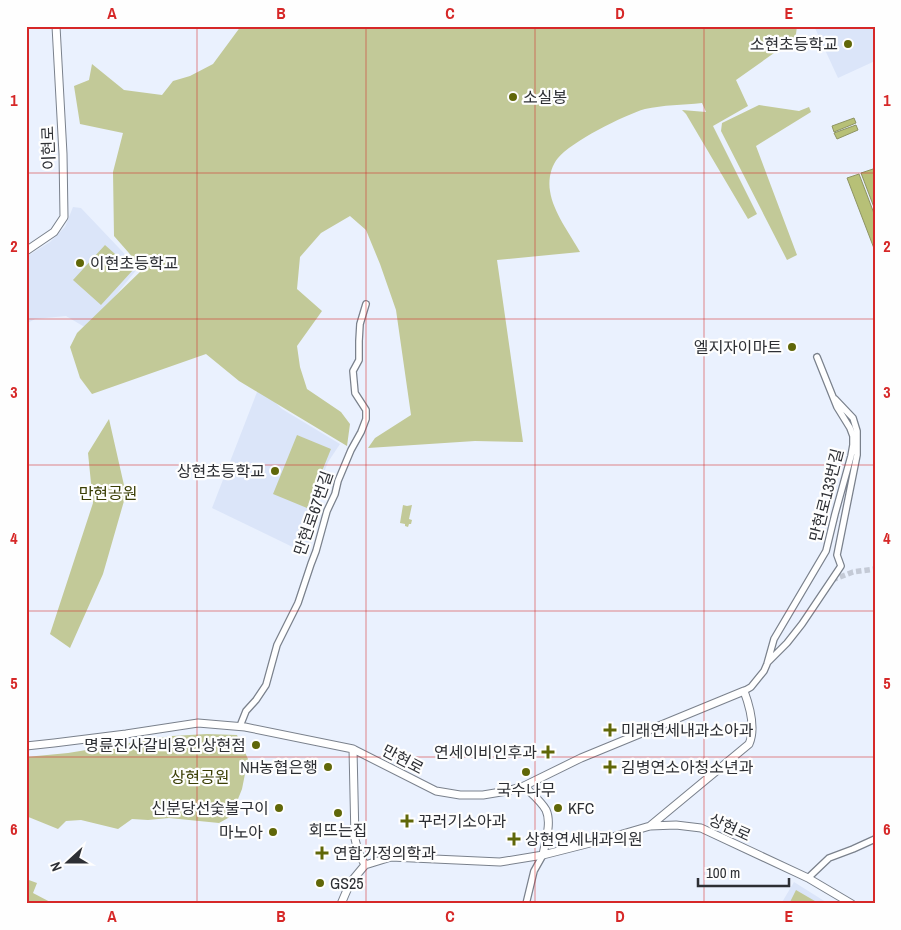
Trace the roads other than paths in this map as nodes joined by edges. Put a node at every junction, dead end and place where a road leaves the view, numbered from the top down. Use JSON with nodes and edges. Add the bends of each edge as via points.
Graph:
{"nodes":[{"id":1,"x":56,"y":26,"type":"edge"},
{"id":2,"x":26,"y":251,"type":"edge"},
{"id":3,"x":366,"y":304,"type":"dead end"},
{"id":4,"x":817,"y":357,"type":"dead end"},
{"id":5,"x":833,"y":397,"type":"junction"},
{"id":6,"x":767,"y":664,"type":"junction"},
{"id":7,"x":744,"y":691,"type":"junction"},
{"id":8,"x":240,"y":726,"type":"junction"},
{"id":9,"x":26,"y":746,"type":"edge"},
{"id":10,"x":353,"y":749,"type":"junction"},
{"id":11,"x":524,"y":786,"type":"junction"},
{"id":12,"x":650,"y":826,"type":"junction"},
{"id":13,"x":875,"y":839,"type":"edge"},
{"id":14,"x":543,"y":855,"type":"junction"},
{"id":15,"x":365,"y":865,"type":"junction"},
{"id":16,"x":808,"y":878,"type":"junction"},
{"id":17,"x":341,"y":904,"type":"edge"},
{"id":18,"x":526,"y":904,"type":"edge"},
{"id":19,"x":852,"y":904,"type":"edge"}],
"edges":[{"from":1,"to":2,"type":"street","name":"이현로","via":[[64,217],[54,232]]},
{"from":3,"to":8,"type":"street","name":"만현로67번길","via":[[360,324],[359,360],[352,371],[355,393],[366,410],[366,419],[338,481],[298,603],[277,644],[266,685],[246,710]]},
{"from":4,"to":5,"type":"street","name":"만현로133번길"},
{"from":5,"to":6,"type":"street","name":"만현로133번길","via":[[850,428],[851,456],[826,551],[774,639]]},
{"from":5,"to":6,"type":"street","via":[[853,418],[857,431],[855,472],[836,556],[841,566],[802,624]]},
{"from":6,"to":7,"type":"street","name":"만현로","via":[[757,681]]},
{"from":7,"to":11,"type":"street","name":"만현로","via":[[581,758]]},
{"from":7,"to":12,"type":"street","via":[[752,727],[749,744]]},
{"from":8,"to":9,"type":"street","name":"만현로","via":[[198,723]]},
{"from":8,"to":10,"type":"street","name":"만현로"},
{"from":10,"to":11,"type":"street","name":"만현로","via":[[436,792],[483,795]]},
{"from":10,"to":15,"type":"street","via":[[355,839]]},
{"from":11,"to":14,"type":"street","via":[[547,812]]},
{"from":12,"to":14,"type":"street","name":"상현로"},
{"from":12,"to":16,"type":"street","name":"상현로","via":[[676,824],[701,828]]},
{"from":13,"to":16,"type":"street","via":[[829,858]]},
{"from":14,"to":15,"type":"street","name":"상현로","via":[[500,862],[391,857]]},
{"from":14,"to":18,"type":"street","via":[[534,872]]},
{"from":15,"to":17,"type":"street","via":[[350,883]]},
{"from":16,"to":19,"type":"street","name":"상현로"}]}
